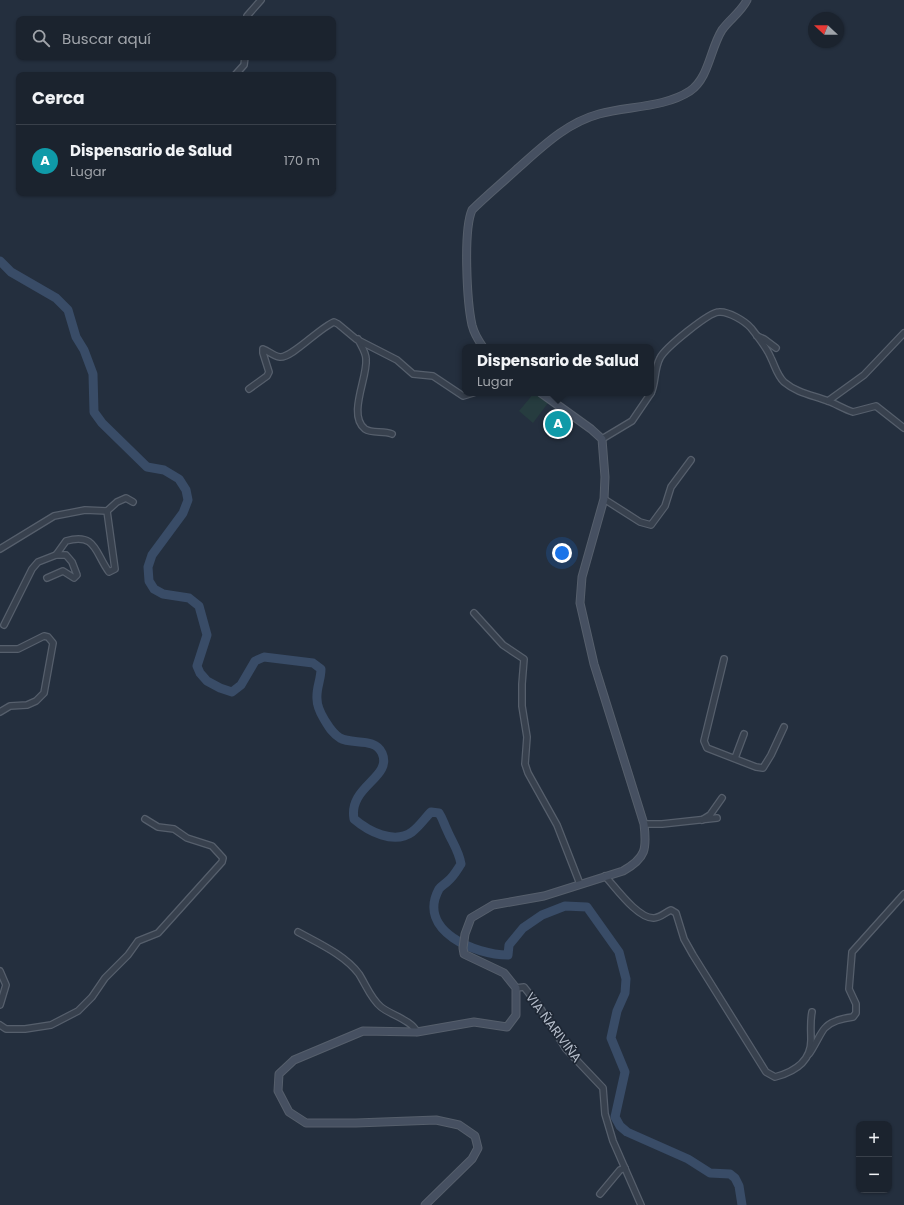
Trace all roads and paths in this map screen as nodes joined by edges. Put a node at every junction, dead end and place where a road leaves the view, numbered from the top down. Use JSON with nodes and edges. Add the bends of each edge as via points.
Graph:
{"nodes":[{"id":1,"x":261,"y":0,"type":"edge"},
{"id":2,"x":747,"y":0,"type":"edge"},
{"id":3,"x":247,"y":16,"type":"edge"},
{"id":4,"x":245,"y":60,"type":"edge"},
{"id":5,"x":238,"y":72,"type":"edge"},
{"id":6,"x":904,"y":333,"type":"edge"},
{"id":7,"x":757,"y":336,"type":"junction"},
{"id":8,"x":358,"y":340,"type":"junction"},
{"id":9,"x":481,"y":344,"type":"edge"},
{"id":10,"x":776,"y":348,"type":"dead end"},
{"id":11,"x":654,"y":375,"type":"edge"},
{"id":12,"x":249,"y":389,"type":"dead end"},
{"id":13,"x":462,"y":395,"type":"edge"},
{"id":14,"x":545,"y":396,"type":"edge"},
{"id":15,"x":649,"y":396,"type":"edge"},
{"id":16,"x":828,"y":401,"type":"junction"},
{"id":17,"x":904,"y":428,"type":"edge"},
{"id":18,"x":392,"y":434,"type":"dead end"},
{"id":19,"x":602,"y":439,"type":"junction"},
{"id":20,"x":691,"y":460,"type":"dead end"},
{"id":21,"x":604,"y":499,"type":"junction"},
{"id":22,"x":134,"y":502,"type":"dead end"},
{"id":23,"x":107,"y":511,"type":"junction"},
{"id":24,"x":0,"y":549,"type":"edge"},
{"id":25,"x":56,"y":554,"type":"junction"},
{"id":26,"x":47,"y":578,"type":"dead end"},
{"id":27,"x":474,"y":613,"type":"dead end"},
{"id":28,"x":4,"y":625,"type":"dead end"},
{"id":29,"x":0,"y":649,"type":"edge"},
{"id":30,"x":724,"y":659,"type":"dead end"},
{"id":31,"x":0,"y":712,"type":"edge"},
{"id":32,"x":784,"y":727,"type":"dead end"},
{"id":33,"x":744,"y":734,"type":"dead end"},
{"id":34,"x":734,"y":758,"type":"junction"},
{"id":35,"x":722,"y":798,"type":"dead end"},
{"id":36,"x":717,"y":818,"type":"dead end"},
{"id":37,"x":145,"y":819,"type":"dead end"},
{"id":38,"x":702,"y":820,"type":"junction"},
{"id":39,"x":644,"y":824,"type":"junction"},
{"id":40,"x":605,"y":876,"type":"junction"},
{"id":41,"x":580,"y":884,"type":"junction"},
{"id":42,"x":904,"y":894,"type":"edge"},
{"id":43,"x":298,"y":932,"type":"dead end"},
{"id":44,"x":0,"y":971,"type":"edge"},
{"id":45,"x":516,"y":988,"type":"junction"},
{"id":46,"x":0,"y":1005,"type":"edge"},
{"id":47,"x":812,"y":1012,"type":"dead end"},
{"id":48,"x":0,"y":1025,"type":"edge"},
{"id":49,"x":417,"y":1032,"type":"junction"},
{"id":50,"x":809,"y":1054,"type":"junction"},
{"id":51,"x":625,"y":1168,"type":"junction"},
{"id":52,"x":600,"y":1194,"type":"dead end"},
{"id":53,"x":425,"y":1205,"type":"edge"},
{"id":54,"x":641,"y":1205,"type":"edge"}],
"edges":[{"from":1,"to":3,"type":"street"},
{"from":2,"to":9,"type":"street","via":[[743,8],[722,30],[705,71],[697,85],[689,92],[579,121],[554,137],[472,210],[467,224],[468,291],[472,325]]},
{"from":4,"to":5,"type":"street"},
{"from":6,"to":16,"type":"street","via":[[864,376]]},
{"from":7,"to":10,"type":"street"},
{"from":7,"to":11,"type":"street","via":[[742,320],[717,312],[660,356]]},
{"from":7,"to":16,"type":"street","via":[[783,381],[800,392]]},
{"from":8,"to":12,"type":"street","via":[[334,322],[287,356],[278,357],[263,349],[269,372]]},
{"from":8,"to":13,"type":"street","via":[[397,360],[413,374],[433,376]]},
{"from":8,"to":18,"type":"street","via":[[366,360],[358,407],[361,424],[371,431],[386,431]]},
{"from":14,"to":19,"type":"street"},
{"from":15,"to":19,"type":"street","via":[[632,421]]},
{"from":16,"to":17,"type":"street","via":[[853,412],[876,406]]},
{"from":19,"to":21,"type":"street"},
{"from":20,"to":21,"type":"street","via":[[671,487],[665,506],[651,525],[640,522]]},
{"from":21,"to":39,"type":"street","via":[[582,577],[580,603],[594,664]]},
{"from":22,"to":23,"type":"street","via":[[126,498]]},
{"from":23,"to":24,"type":"street","via":[[85,510],[54,516]]},
{"from":23,"to":25,"type":"street","via":[[115,569],[113,571],[110,572],[102,563],[90,541],[83,538],[66,541]]},
{"from":25,"to":26,"type":"street","via":[[66,555],[77,575],[74,578],[63,571]]},
{"from":25,"to":28,"type":"street","via":[[38,562],[32,569]]},
{"from":27,"to":41,"type":"street","via":[[503,645],[524,659],[522,706],[527,737],[525,764],[556,825]]},
{"from":29,"to":31,"type":"street","via":[[18,649],[44,636],[53,643],[44,693],[36,701],[10,706]]},
{"from":30,"to":34,"type":"street","via":[[704,741],[707,748]]},
{"from":32,"to":34,"type":"street","via":[[763,768]]},
{"from":33,"to":34,"type":"street"},
{"from":35,"to":38,"type":"street","via":[[710,815]]},
{"from":36,"to":38,"type":"street"},
{"from":37,"to":48,"type":"street","via":[[158,827],[174,829],[187,838],[212,846],[223,858],[222,862],[158,933],[138,941],[78,1011],[51,1025],[6,1029]]},
{"from":38,"to":39,"type":"street"},
{"from":39,"to":40,"type":"street","via":[[646,846],[640,859],[623,871]]},
{"from":40,"to":41,"type":"street"},
{"from":40,"to":50,"type":"street","via":[[644,916],[657,918],[671,910],[676,913],[690,951],[766,1072],[775,1077],[789,1073],[800,1066]]},
{"from":41,"to":45,"type":"street","via":[[544,896],[493,906],[471,918],[463,948],[464,954],[504,973]]},
{"from":42,"to":50,"type":"street","via":[[852,952],[849,989],[856,1004],[856,1013],[853,1017],[825,1027]]},
{"from":43,"to":49,"type":"street","via":[[338,955],[358,974],[381,1007]]},
{"from":44,"to":46,"type":"street","via":[[6,985]]},
{"from":45,"to":49,"type":"street","via":[[516,1015],[507,1027],[474,1022]]},
{"from":45,"to":51,"type":"street","name":"VIA ÑARIVIÑA","via":[[524,987],[540,1006],[566,1049],[603,1088],[605,1114]]},
{"from":47,"to":50,"type":"street"},
{"from":49,"to":53,"type":"street","via":[[363,1031],[294,1060],[279,1074],[278,1091],[289,1112],[306,1123],[356,1124],[436,1120],[459,1125],[475,1136],[478,1148],[472,1159]]},
{"from":51,"to":52,"type":"street","via":[[620,1170]]},
{"from":51,"to":54,"type":"street","name":"VIA ÑARIVIÑA"}]}
